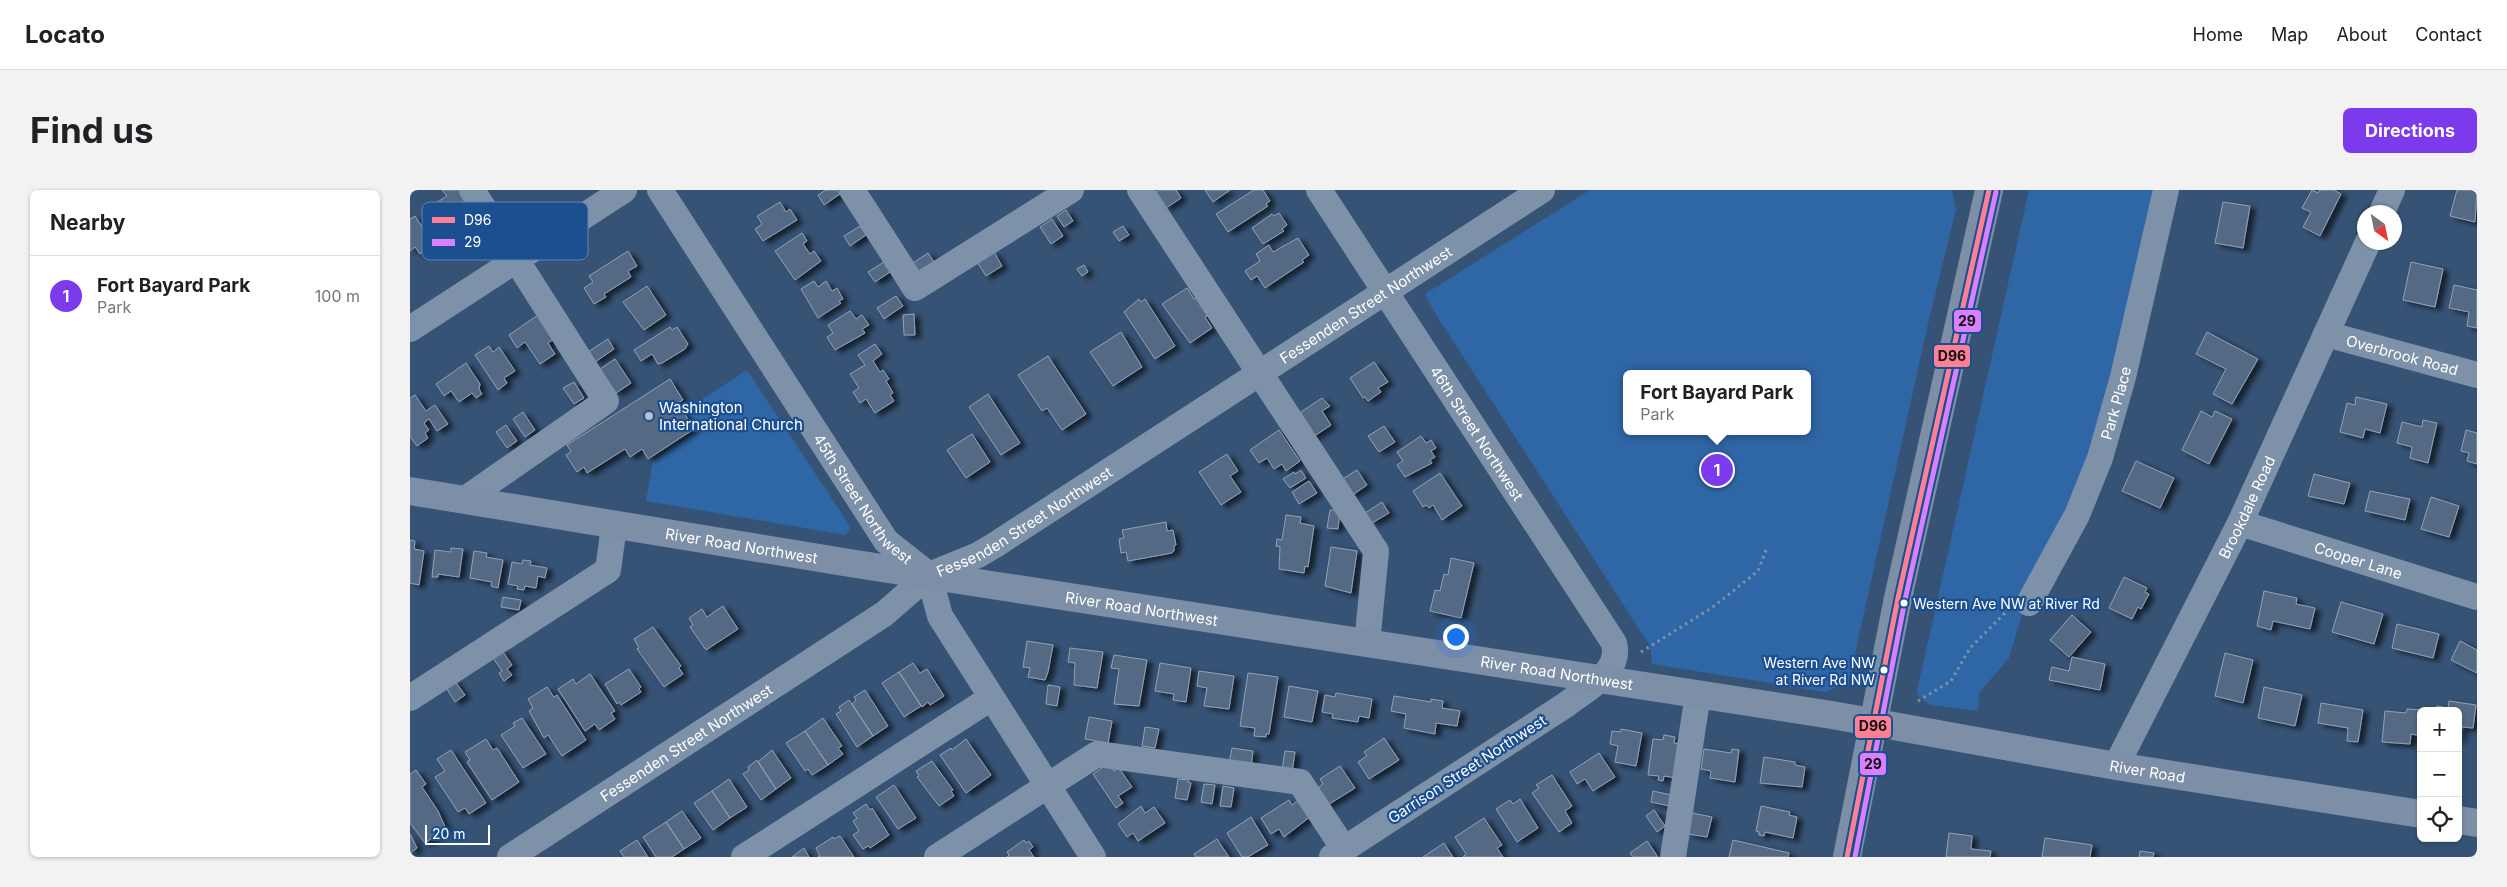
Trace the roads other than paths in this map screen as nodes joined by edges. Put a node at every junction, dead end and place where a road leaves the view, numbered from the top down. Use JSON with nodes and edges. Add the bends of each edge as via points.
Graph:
{"nodes":[{"id":1,"x":472,"y":190,"type":"edge"},
{"id":2,"x":624,"y":190,"type":"edge"},
{"id":3,"x":660,"y":190,"type":"edge"},
{"id":4,"x":852,"y":190,"type":"edge"},
{"id":5,"x":1071,"y":190,"type":"edge"},
{"id":6,"x":1140,"y":190,"type":"edge"},
{"id":7,"x":1319,"y":190,"type":"edge"},
{"id":8,"x":1542,"y":190,"type":"edge"},
{"id":9,"x":1989,"y":190,"type":"edge"},
{"id":10,"x":2166,"y":190,"type":"edge"},
{"id":11,"x":2392,"y":190,"type":"edge"},
{"id":12,"x":1507,"y":199,"type":"edge"},
{"id":13,"x":480,"y":202,"type":"edge"},
{"id":14,"x":2385,"y":205,"type":"edge"},
{"id":15,"x":588,"y":214,"type":"edge"},
{"id":16,"x":2364,"y":250,"type":"edge"},
{"id":17,"x":517,"y":260,"type":"joint"},
{"id":18,"x":1385,"y":292,"type":"junction"},
{"id":19,"x":410,"y":329,"type":"edge"},
{"id":20,"x":2326,"y":334,"type":"junction"},
{"id":21,"x":1259,"y":374,"type":"junction"},
{"id":22,"x":2477,"y":375,"type":"edge"},
{"id":23,"x":410,"y":491,"type":"edge"},
{"id":24,"x":464,"y":500,"type":"junction"},
{"id":25,"x":2240,"y":523,"type":"junction"},
{"id":26,"x":614,"y":526,"type":"junction"},
{"id":27,"x":929,"y":575,"type":"junction"},
{"id":28,"x":2477,"y":597,"type":"edge"},
{"id":29,"x":2029,"y":603,"type":"road end"},
{"id":30,"x":1366,"y":644,"type":"junction"},
{"id":31,"x":1601,"y":678,"type":"junction"},
{"id":32,"x":1698,"y":694,"type":"junction"},
{"id":33,"x":410,"y":698,"type":"edge"},
{"id":34,"x":991,"y":698,"type":"junction"},
{"id":35,"x":1874,"y":723,"type":"junction"},
{"id":36,"x":2116,"y":766,"type":"junction"},
{"id":37,"x":1047,"y":786,"type":"junction"},
{"id":38,"x":2417,"y":813,"type":"edge"},
{"id":39,"x":2462,"y":821,"type":"edge"},
{"id":40,"x":2477,"y":823,"type":"edge"},
{"id":41,"x":1338,"y":853,"type":"edge"},
{"id":42,"x":510,"y":857,"type":"edge"},
{"id":43,"x":744,"y":857,"type":"edge"},
{"id":44,"x":937,"y":857,"type":"edge"},
{"id":45,"x":1093,"y":857,"type":"edge"},
{"id":46,"x":1673,"y":857,"type":"edge"},
{"id":47,"x":1847,"y":857,"type":"edge"}],
"edges":[{"from":1,"to":13,"type":"street"},
{"from":2,"to":15,"type":"street"},
{"from":3,"to":27,"type":"street","name":"45th Street Northwest","via":[[886,541]]},
{"from":4,"to":5,"type":"street","via":[[915,288]]},
{"from":6,"to":21,"type":"street"},
{"from":7,"to":18,"type":"street","name":"46th Street Northwest"},
{"from":8,"to":12,"type":"street","name":"Fessenden Street Northwest"},
{"from":9,"to":35,"type":"main road","via":[[1898,598]]},
{"from":10,"to":29,"type":"street","name":"Park Place","via":[[2123,377],[2100,458],[2077,515]]},
{"from":11,"to":14,"type":"street"},
{"from":12,"to":18,"type":"street","name":"Fessenden Street Northwest"},
{"from":16,"to":20,"type":"street","name":"Brookdale Road"},
{"from":17,"to":19,"type":"street"},
{"from":17,"to":24,"type":"street","via":[[606,401]]},
{"from":18,"to":21,"type":"street","name":"Fessenden Street Northwest"},
{"from":18,"to":31,"type":"street","name":"46th Street Northwest","via":[[1614,643],[1615,661]]},
{"from":20,"to":22,"type":"street","name":"Overbrook Road"},
{"from":20,"to":25,"type":"street","name":"Brookdale Road"},
{"from":21,"to":27,"type":"street","name":"Fessenden Street Northwest","via":[[994,546]]},
{"from":21,"to":30,"type":"street","via":[[1376,551]]},
{"from":23,"to":24,"type":"main road","name":"River Road Northwest"},
{"from":24,"to":26,"type":"main road","name":"River Road Northwest"},
{"from":25,"to":28,"type":"street","name":"Cooper Lane"},
{"from":25,"to":36,"type":"street","name":"Brookdale Road"},
{"from":26,"to":27,"type":"main road","name":"River Road Northwest"},
{"from":26,"to":33,"type":"street","via":[[608,570]]},
{"from":27,"to":30,"type":"main road","name":"River Road Northwest"},
{"from":27,"to":34,"type":"street","via":[[940,616]]},
{"from":27,"to":42,"type":"street","name":"Fessenden Street Northwest","via":[[884,614]]},
{"from":30,"to":31,"type":"main road","name":"River Road Northwest"},
{"from":31,"to":32,"type":"main road","name":"River Road Northwest"},
{"from":31,"to":41,"type":"street","name":"Garrison Street Northwest","via":[[1567,704]]},
{"from":32,"to":35,"type":"main road","name":"River Road Northwest"},
{"from":32,"to":46,"type":"street"},
{"from":34,"to":37,"type":"street"},
{"from":34,"to":43,"type":"street"},
{"from":35,"to":36,"type":"main road","name":"River Road"},
{"from":35,"to":47,"type":"main road"},
{"from":36,"to":38,"type":"main road","name":"River Road"},
{"from":37,"to":41,"type":"street","via":[[1097,754],[1300,782]]},
{"from":37,"to":44,"type":"street"},
{"from":37,"to":45,"type":"street"},
{"from":39,"to":40,"type":"main road"}]}
